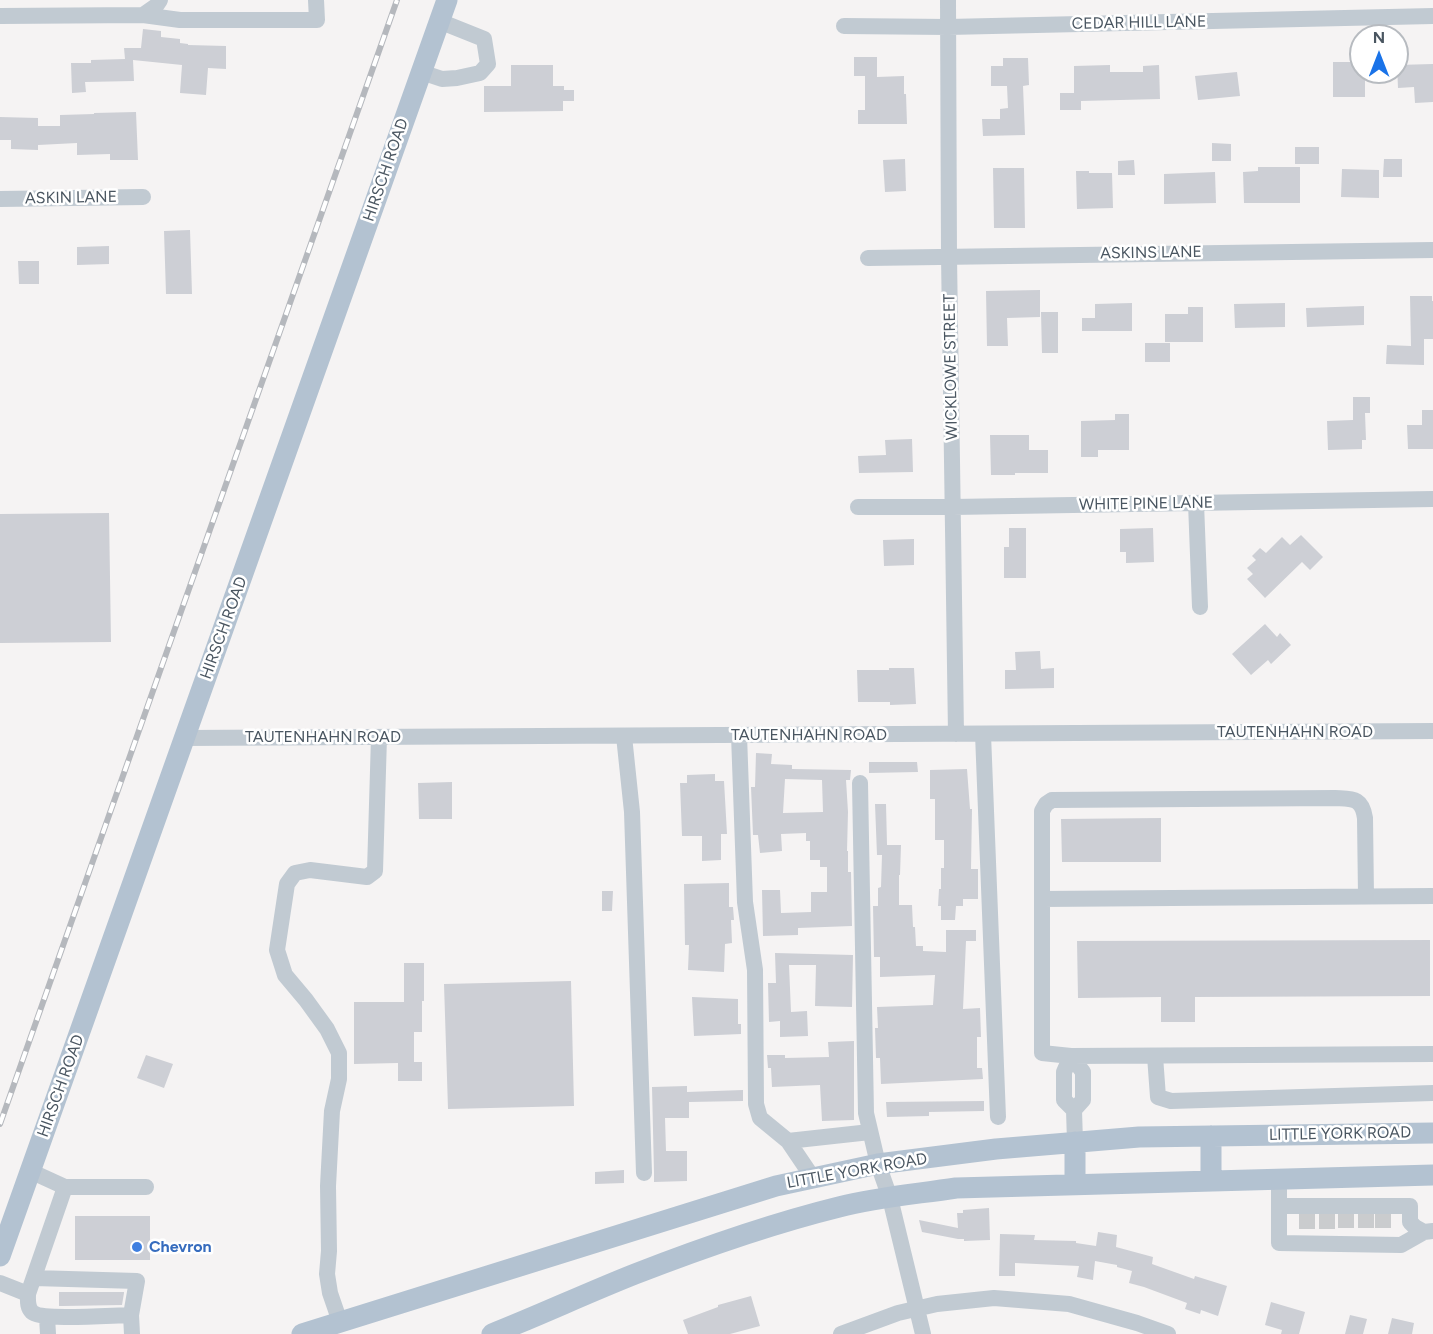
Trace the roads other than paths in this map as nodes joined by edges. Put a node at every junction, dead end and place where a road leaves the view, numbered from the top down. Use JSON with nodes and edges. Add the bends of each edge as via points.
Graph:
{"nodes":[{"id":1,"x":160,"y":0,"type":"edge"},
{"id":2,"x":316,"y":0,"type":"edge"},
{"id":3,"x":447,"y":0,"type":"edge"},
{"id":4,"x":948,"y":0,"type":"edge"},
{"id":5,"x":143,"y":15,"type":"junction"},
{"id":6,"x":0,"y":16,"type":"edge"},
{"id":7,"x":1433,"y":16,"type":"edge"},
{"id":8,"x":439,"y":21,"type":"junction"},
{"id":9,"x":844,"y":26,"type":"dead end"},
{"id":10,"x":948,"y":27,"type":"junction"},
{"id":11,"x":421,"y":72,"type":"junction"},
{"id":12,"x":142,"y":197,"type":"dead end"},
{"id":13,"x":0,"y":200,"type":"edge"},
{"id":14,"x":1433,"y":250,"type":"edge"},
{"id":15,"x":949,"y":256,"type":"junction"},
{"id":16,"x":868,"y":258,"type":"dead end"},
{"id":17,"x":1433,"y":499,"type":"edge"},
{"id":18,"x":1196,"y":503,"type":"junction"},
{"id":19,"x":858,"y":507,"type":"dead end"},
{"id":20,"x":953,"y":507,"type":"junction"},
{"id":21,"x":1200,"y":607,"type":"dead end"},
{"id":22,"x":1433,"y":731,"type":"edge"},
{"id":23,"x":956,"y":734,"type":"junction"},
{"id":24,"x":983,"y":734,"type":"junction"},
{"id":25,"x":739,"y":735,"type":"junction"},
{"id":26,"x":624,"y":736,"type":"junction"},
{"id":27,"x":380,"y":737,"type":"junction"},
{"id":28,"x":185,"y":738,"type":"junction"},
{"id":29,"x":860,"y":783,"type":"dead end"},
{"id":30,"x":1366,"y":896,"type":"junction"},
{"id":31,"x":1433,"y":896,"type":"edge"},
{"id":32,"x":1042,"y":899,"type":"junction"},
{"id":33,"x":1433,"y":1054,"type":"edge"},
{"id":34,"x":1071,"y":1056,"type":"junction"},
{"id":35,"x":1155,"y":1056,"type":"junction"},
{"id":36,"x":1433,"y":1094,"type":"edge"},
{"id":37,"x":998,"y":1117,"type":"dead end"},
{"id":38,"x":870,"y":1132,"type":"junction"},
{"id":39,"x":1433,"y":1133,"type":"edge"},
{"id":40,"x":1211,"y":1136,"type":"junction"},
{"id":41,"x":788,"y":1141,"type":"junction"},
{"id":42,"x":1075,"y":1142,"type":"junction"},
{"id":43,"x":878,"y":1164,"type":"junction"},
{"id":44,"x":30,"y":1171,"type":"junction"},
{"id":45,"x":644,"y":1173,"type":"dead end"},
{"id":46,"x":1433,"y":1174,"type":"edge"},
{"id":47,"x":1365,"y":1176,"type":"junction"},
{"id":48,"x":813,"y":1178,"type":"junction"},
{"id":49,"x":1279,"y":1178,"type":"junction"},
{"id":50,"x":1211,"y":1180,"type":"junction"},
{"id":51,"x":1075,"y":1184,"type":"junction"},
{"id":52,"x":65,"y":1187,"type":"junction"},
{"id":53,"x":147,"y":1187,"type":"dead end"},
{"id":54,"x":891,"y":1197,"type":"junction"},
{"id":55,"x":1279,"y":1206,"type":"junction"},
{"id":56,"x":1374,"y":1209,"type":"junction"},
{"id":57,"x":1429,"y":1232,"type":"edge"},
{"id":58,"x":0,"y":1256,"type":"edge"},
{"id":59,"x":34,"y":1278,"type":"junction"},
{"id":60,"x":0,"y":1283,"type":"edge"},
{"id":61,"x":28,"y":1294,"type":"junction"},
{"id":62,"x":918,"y":1309,"type":"junction"},
{"id":63,"x":131,"y":1315,"type":"junction"},
{"id":64,"x":340,"y":1322,"type":"junction"},
{"id":65,"x":48,"y":1326,"type":"edge"},
{"id":66,"x":132,"y":1334,"type":"edge"},
{"id":67,"x":302,"y":1334,"type":"edge"},
{"id":68,"x":492,"y":1334,"type":"edge"},
{"id":69,"x":841,"y":1334,"type":"edge"},
{"id":70,"x":923,"y":1334,"type":"edge"},
{"id":71,"x":1168,"y":1334,"type":"edge"}],
"edges":[{"from":1,"to":5,"type":"street"},
{"from":2,"to":5,"type":"street","via":[[317,20],[180,20]]},
{"from":3,"to":8,"type":"main road","name":"HIRSCH ROAD"},
{"from":4,"to":10,"type":"street","name":"WICKLOWE STREET"},
{"from":5,"to":6,"type":"street"},
{"from":7,"to":10,"type":"street","name":"CEDAR HILL LANE"},
{"from":8,"to":11,"type":"main road","name":"HIRSCH ROAD"},
{"from":8,"to":11,"type":"street","via":[[484,39],[488,64],[480,73],[457,78],[442,79]]},
{"from":9,"to":10,"type":"street","name":"CEDAR HILL LANE"},
{"from":10,"to":15,"type":"street","name":"WICKLOWE STREET"},
{"from":11,"to":28,"type":"main road","name":"HIRSCH ROAD"},
{"from":12,"to":13,"type":"street","name":"ASKIN LANE"},
{"from":14,"to":15,"type":"street","name":"ASKINS LANE"},
{"from":15,"to":16,"type":"street","name":"ASKINS LANE"},
{"from":15,"to":20,"type":"street","name":"WICKLOWE STREET"},
{"from":17,"to":18,"type":"street","name":"WHITE PINE LANE"},
{"from":18,"to":20,"type":"street","name":"WHITE PINE LANE"},
{"from":18,"to":21,"type":"street"},
{"from":19,"to":20,"type":"street","name":"WHITE PINE LANE"},
{"from":20,"to":23,"type":"street","name":"WICKLOWE STREET"},
{"from":22,"to":24,"type":"street","name":"TAUTENHAHN ROAD"},
{"from":23,"to":24,"type":"street","name":"TAUTENHAHN ROAD"},
{"from":23,"to":25,"type":"street","name":"TAUTENHAHN ROAD"},
{"from":24,"to":37,"type":"street"},
{"from":25,"to":26,"type":"street","name":"TAUTENHAHN ROAD"},
{"from":25,"to":41,"type":"street","via":[[745,902],[755,970],[756,1104],[760,1118]]},
{"from":26,"to":27,"type":"street","name":"TAUTENHAHN ROAD"},
{"from":26,"to":45,"type":"street","via":[[632,812]]},
{"from":27,"to":28,"type":"street","name":"TAUTENHAHN ROAD"},
{"from":27,"to":64,"type":"street","via":[[375,871],[367,877],[310,870],[295,873],[287,884],[277,950],[285,975],[327,1029],[339,1053],[327,1186],[327,1274]]},
{"from":28,"to":44,"type":"main road","name":"HIRSCH ROAD"},
{"from":29,"to":38,"type":"street","via":[[866,1113]]},
{"from":30,"to":31,"type":"street"},
{"from":30,"to":32,"type":"street"},
{"from":30,"to":32,"type":"street","via":[[1365,818],[1359,802],[1353,799],[1052,800],[1043,807]]},
{"from":32,"to":34,"type":"street","via":[[1042,1053]]},
{"from":33,"to":35,"type":"street"},
{"from":34,"to":35,"type":"street"},
{"from":34,"to":42,"type":"street","via":[[1064,1072],[1064,1100],[1074,1110]]},
{"from":35,"to":36,"type":"street","via":[[1158,1097],[1171,1101]]},
{"from":38,"to":41,"type":"street"},
{"from":38,"to":43,"type":"street"},
{"from":39,"to":40,"type":"main road","name":"LITTLE YORK ROAD"},
{"from":40,"to":42,"type":"main road","name":"LITTLE YORK ROAD"},
{"from":40,"to":50,"type":"main road"},
{"from":41,"to":48,"type":"street"},
{"from":42,"to":43,"type":"main road","name":"LITTLE YORK ROAD"},
{"from":42,"to":51,"type":"main road"},
{"from":43,"to":48,"type":"main road","name":"LITTLE YORK ROAD"},
{"from":43,"to":54,"type":"street"},
{"from":44,"to":52,"type":"street"},
{"from":44,"to":58,"type":"main road","name":"HIRSCH ROAD"},
{"from":46,"to":47,"type":"main road","name":"LITTLE YORK ROAD"},
{"from":47,"to":49,"type":"main road","name":"LITTLE YORK ROAD"},
{"from":47,"to":56,"type":"street"},
{"from":48,"to":64,"type":"main road","name":"LITTLE YORK ROAD","via":[[776,1186]]},
{"from":49,"to":50,"type":"main road","name":"LITTLE YORK ROAD"},
{"from":49,"to":55,"type":"street"},
{"from":50,"to":51,"type":"main road","name":"LITTLE YORK ROAD"},
{"from":51,"to":54,"type":"main road","name":"LITTLE YORK ROAD","via":[[956,1188]]},
{"from":52,"to":53,"type":"street"},
{"from":52,"to":59,"type":"street"},
{"from":54,"to":62,"type":"street"},
{"from":54,"to":68,"type":"main road","name":"LITTLE YORK ROAD","via":[[841,1206],[766,1228],[634,1275]]},
{"from":55,"to":56,"type":"street"},
{"from":55,"to":57,"type":"street","via":[[1279,1243],[1308,1237],[1384,1237],[1401,1245]]},
{"from":56,"to":57,"type":"street","via":[[1410,1206],[1410,1222]]},
{"from":59,"to":61,"type":"street"},
{"from":59,"to":63,"type":"street","via":[[137,1281]]},
{"from":60,"to":61,"type":"street"},
{"from":61,"to":65,"type":"street","via":[[29,1309]]},
{"from":62,"to":69,"type":"street"},
{"from":62,"to":70,"type":"street"},
{"from":62,"to":71,"type":"street","via":[[994,1298],[1069,1304]]},
{"from":63,"to":65,"type":"street"},
{"from":63,"to":66,"type":"street"},
{"from":64,"to":67,"type":"main road","name":"LITTLE YORK ROAD"}]}
